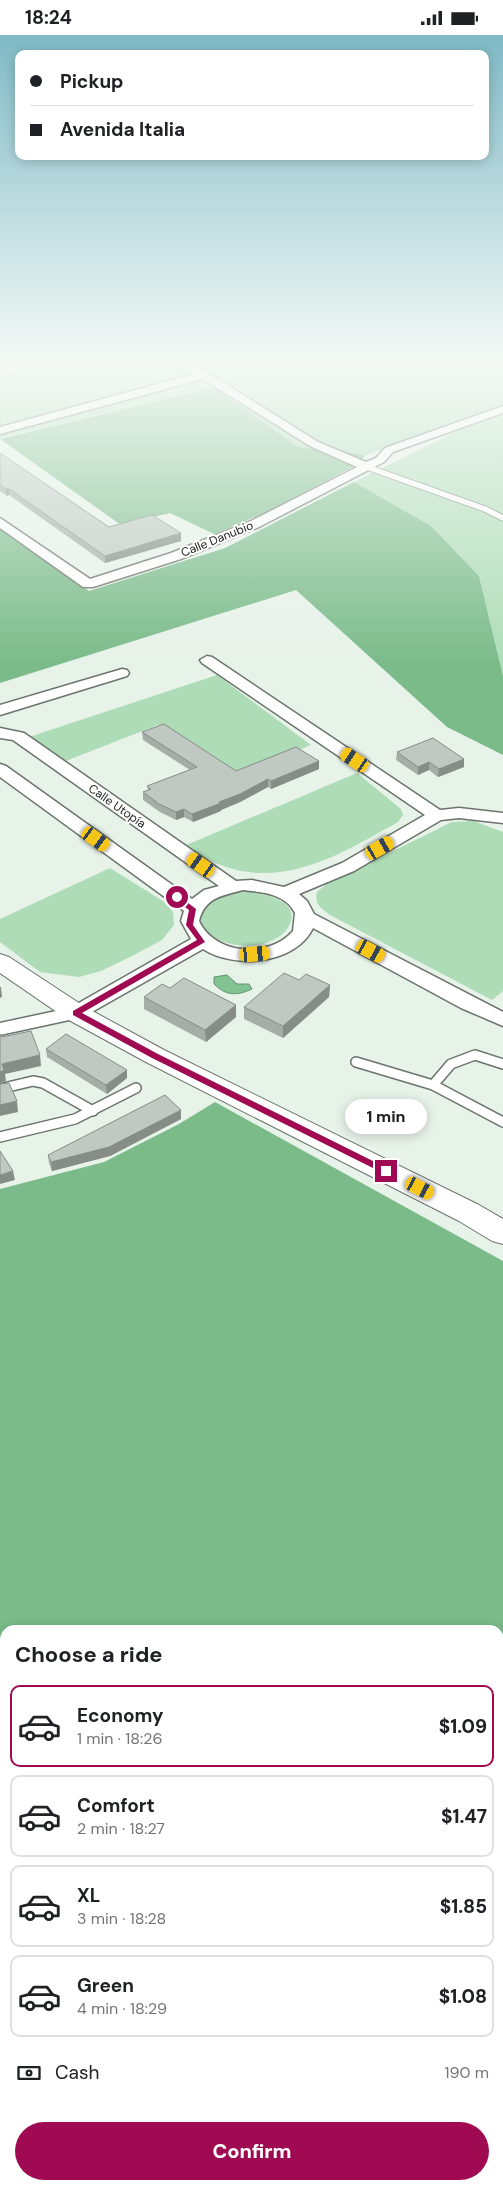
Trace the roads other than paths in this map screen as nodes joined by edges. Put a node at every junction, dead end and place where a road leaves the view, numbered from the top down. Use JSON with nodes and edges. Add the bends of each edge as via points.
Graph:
{"nodes":[{"id":1,"x":353,"y":461,"type":"edge"},
{"id":2,"x":379,"y":461,"type":"edge"},
{"id":3,"x":368,"y":467,"type":"junction"},
{"id":4,"x":503,"y":518,"type":"edge"},
{"id":5,"x":0,"y":521,"type":"edge"},
{"id":6,"x":207,"y":660,"type":"dead end"},
{"id":7,"x":122,"y":673,"type":"dead end"},
{"id":8,"x":0,"y":709,"type":"edge"},
{"id":9,"x":0,"y":733,"type":"edge"},
{"id":10,"x":0,"y":769,"type":"edge"},
{"id":11,"x":437,"y":815,"type":"junction"},
{"id":12,"x":503,"y":818,"type":"edge"},
{"id":13,"x":232,"y":887,"type":"junction"},
{"id":14,"x":285,"y":893,"type":"junction"},
{"id":15,"x":193,"y":909,"type":"junction"},
{"id":16,"x":306,"y":917,"type":"junction"},
{"id":17,"x":202,"y":941,"type":"junction"},
{"id":18,"x":0,"y":963,"type":"edge"},
{"id":19,"x":76,"y":1013,"type":"junction"},
{"id":20,"x":503,"y":1020,"type":"edge"},
{"id":21,"x":0,"y":1029,"type":"edge"},
{"id":22,"x":356,"y":1062,"type":"dead end"},
{"id":23,"x":503,"y":1064,"type":"edge"},
{"id":24,"x":433,"y":1085,"type":"junction"},
{"id":25,"x":136,"y":1088,"type":"dead end"},
{"id":26,"x":0,"y":1089,"type":"edge"},
{"id":27,"x":93,"y":1111,"type":"junction"},
{"id":28,"x":503,"y":1122,"type":"edge"},
{"id":29,"x":0,"y":1137,"type":"edge"},
{"id":30,"x":503,"y":1233,"type":"edge"}],
"edges":[{"from":1,"to":3,"type":"street"},
{"from":2,"to":3,"type":"street","name":"Calle Danubio"},
{"from":3,"to":4,"type":"lane"},
{"from":3,"to":5,"type":"street","name":"Calle Danubio","via":[[255,524],[176,556],[88,584]]},
{"from":6,"to":11,"type":"street"},
{"from":7,"to":8,"type":"street"},
{"from":9,"to":13,"type":"street","name":"Calle Utopía","via":[[18,736]]},
{"from":10,"to":15,"type":"street"},
{"from":11,"to":12,"type":"street","via":[[459,813]]},
{"from":11,"to":14,"type":"street","via":[[348,867]]},
{"from":13,"to":14,"type":"street","via":[[260,886]]},
{"from":13,"to":15,"type":"street","via":[[209,894]]},
{"from":14,"to":16,"type":"street","via":[[302,906]]},
{"from":15,"to":17,"type":"street","via":[[190,925]]},
{"from":16,"to":17,"type":"street","via":[[305,928],[297,939],[265,953],[245,955],[226,952]]},
{"from":16,"to":20,"type":"street"},
{"from":17,"to":19,"type":"street"},
{"from":18,"to":19,"type":"main road"},
{"from":19,"to":21,"type":"street"},
{"from":19,"to":30,"type":"main road"},
{"from":22,"to":24,"type":"lane"},
{"from":23,"to":24,"type":"lane","via":[[475,1055],[451,1064]]},
{"from":24,"to":28,"type":"lane"},
{"from":25,"to":27,"type":"lane"},
{"from":26,"to":27,"type":"lane","via":[[33,1081],[43,1083]]},
{"from":27,"to":29,"type":"lane","via":[[75,1119]]}]}
